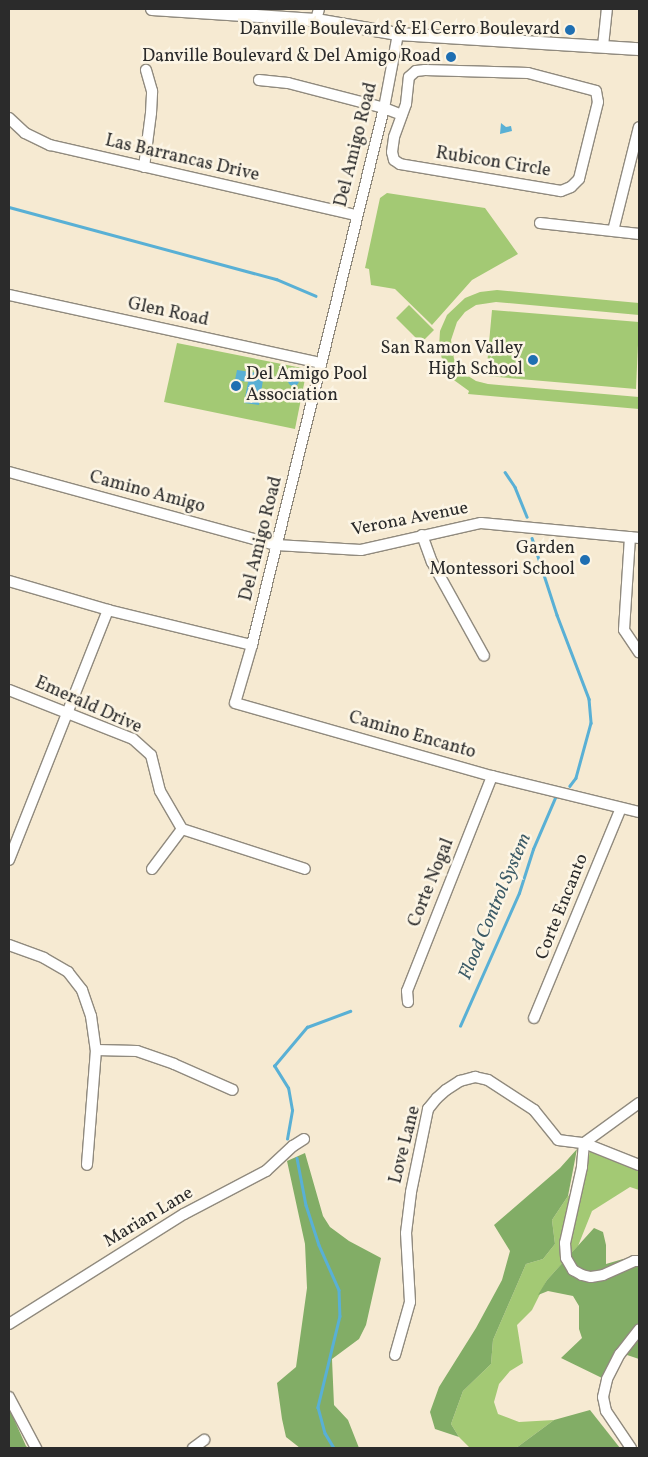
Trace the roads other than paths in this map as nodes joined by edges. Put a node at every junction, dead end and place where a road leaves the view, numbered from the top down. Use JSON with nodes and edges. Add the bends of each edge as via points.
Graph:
{"nodes":[{"id":1,"x":152,"y":9,"type":"edge"},
{"id":2,"x":607,"y":9,"type":"edge"},
{"id":3,"x":318,"y":15,"type":"edge"},
{"id":4,"x":398,"y":34,"type":"junction"},
{"id":5,"x":603,"y":46,"type":"junction"},
{"id":6,"x":639,"y":50,"type":"edge"},
{"id":7,"x":146,"y":70,"type":"dead end"},
{"id":8,"x":259,"y":80,"type":"dead end"},
{"id":9,"x":384,"y":108,"type":"junction"},
{"id":10,"x":402,"y":115,"type":"junction"},
{"id":11,"x":9,"y":118,"type":"edge"},
{"id":12,"x":639,"y":126,"type":"edge"},
{"id":13,"x":144,"y":167,"type":"junction"},
{"id":14,"x":356,"y":215,"type":"junction"},
{"id":15,"x":540,"y":223,"type":"dead end"},
{"id":16,"x":613,"y":231,"type":"junction"},
{"id":17,"x":639,"y":234,"type":"edge"},
{"id":18,"x":9,"y":295,"type":"edge"},
{"id":19,"x":320,"y":363,"type":"junction"},
{"id":20,"x":9,"y":472,"type":"edge"},
{"id":21,"x":422,"y":535,"type":"junction"},
{"id":22,"x":634,"y":538,"type":"edge"},
{"id":23,"x":276,"y":545,"type":"junction"},
{"id":24,"x":9,"y":581,"type":"edge"},
{"id":25,"x":108,"y":610,"type":"junction"},
{"id":26,"x":252,"y":645,"type":"junction"},
{"id":27,"x":639,"y":652,"type":"edge"},
{"id":28,"x":484,"y":656,"type":"dead end"},
{"id":29,"x":9,"y":690,"type":"edge"},
{"id":30,"x":67,"y":712,"type":"junction"},
{"id":31,"x":492,"y":776,"type":"junction"},
{"id":32,"x":621,"y":808,"type":"junction"},
{"id":33,"x":639,"y":812,"type":"edge"},
{"id":34,"x":182,"y":828,"type":"junction"},
{"id":35,"x":9,"y":860,"type":"edge"},
{"id":36,"x":152,"y":869,"type":"dead end"},
{"id":37,"x":305,"y":869,"type":"dead end"},
{"id":38,"x":9,"y":945,"type":"edge"},
{"id":39,"x":408,"y":1002,"type":"dead end"},
{"id":40,"x":534,"y":1018,"type":"dead end"},
{"id":41,"x":96,"y":1050,"type":"junction"},
{"id":42,"x":233,"y":1090,"type":"dead end"},
{"id":43,"x":639,"y":1103,"type":"edge"},
{"id":44,"x":304,"y":1139,"type":"dead end"},
{"id":45,"x":584,"y":1143,"type":"junction"},
{"id":46,"x":87,"y":1165,"type":"dead end"},
{"id":47,"x":639,"y":1165,"type":"edge"},
{"id":48,"x":639,"y":1261,"type":"edge"},
{"id":49,"x":9,"y":1324,"type":"edge"},
{"id":50,"x":639,"y":1330,"type":"edge"},
{"id":51,"x":395,"y":1355,"type":"dead end"},
{"id":52,"x":9,"y":1397,"type":"edge"},
{"id":53,"x":204,"y":1440,"type":"dead end"},
{"id":54,"x":36,"y":1448,"type":"edge"},
{"id":55,"x":193,"y":1448,"type":"edge"},
{"id":56,"x":631,"y":1448,"type":"edge"}],
"edges":[{"from":1,"to":3,"type":"main road"},
{"from":2,"to":5,"type":"street"},
{"from":3,"to":4,"type":"main road"},
{"from":4,"to":5,"type":"main road"},
{"from":4,"to":9,"type":"street","name":"Del Amigo Road"},
{"from":5,"to":6,"type":"main road"},
{"from":7,"to":13,"type":"street","via":[[152,91],[152,113]]},
{"from":8,"to":9,"type":"street","via":[[288,83]]},
{"from":9,"to":10,"type":"street"},
{"from":9,"to":14,"type":"street","name":"Del Amigo Road"},
{"from":10,"to":10,"type":"street","name":"Rubicon Circle","via":[[409,77],[425,70],[528,73],[596,91],[598,102],[579,179],[571,187],[560,190],[400,164],[394,160],[392,152]]},
{"from":11,"to":13,"type":"street","name":"Las Barrancas Drive","via":[[25,133],[50,145]]},
{"from":12,"to":16,"type":"street"},
{"from":13,"to":14,"type":"street","name":"Las Barrancas Drive"},
{"from":14,"to":19,"type":"street","name":"Del Amigo Road"},
{"from":15,"to":16,"type":"street"},
{"from":16,"to":17,"type":"street"},
{"from":18,"to":19,"type":"street","name":"Glen Road"},
{"from":19,"to":23,"type":"street","name":"Del Amigo Road"},
{"from":20,"to":23,"type":"street","name":"Camino Amigo"},
{"from":21,"to":22,"type":"street","name":"Verona Avenue","via":[[481,523]]},
{"from":21,"to":23,"type":"street","name":"Verona Avenue","via":[[361,550]]},
{"from":21,"to":28,"type":"street","via":[[432,562]]},
{"from":22,"to":27,"type":"street","via":[[624,630]]},
{"from":23,"to":26,"type":"street","name":"Del Amigo Road"},
{"from":24,"to":25,"type":"street"},
{"from":25,"to":26,"type":"street"},
{"from":25,"to":30,"type":"street"},
{"from":26,"to":31,"type":"street","name":"Camino Encanto","via":[[235,703]]},
{"from":29,"to":30,"type":"street","name":"Emerald Drive"},
{"from":30,"to":34,"type":"street","name":"Emerald Drive","via":[[132,739],[151,755],[160,792]]},
{"from":30,"to":35,"type":"street"},
{"from":31,"to":32,"type":"street","name":"Camino Encanto"},
{"from":31,"to":39,"type":"street","name":"Corte Nogal","via":[[407,991]]},
{"from":32,"to":33,"type":"street","name":"Camino Encanto"},
{"from":32,"to":40,"type":"street","name":"Corte Encanto"},
{"from":34,"to":36,"type":"street"},
{"from":34,"to":37,"type":"street"},
{"from":38,"to":41,"type":"street","via":[[44,958],[68,972],[82,990],[91,1016]]},
{"from":41,"to":42,"type":"street","via":[[137,1051]]},
{"from":41,"to":46,"type":"street"},
{"from":43,"to":45,"type":"street"},
{"from":44,"to":49,"type":"street","name":"Marian Lane","via":[[266,1171],[184,1214]]},
{"from":45,"to":47,"type":"street","name":"Love Lane"},
{"from":45,"to":48,"type":"street","via":[[582,1167],[565,1243],[566,1258],[573,1270],[591,1277],[603,1275],[634,1260]]},
{"from":45,"to":51,"type":"street","name":"Love Lane","via":[[558,1140],[534,1110],[488,1080],[475,1077],[460,1081],[437,1098],[428,1109],[411,1192],[406,1233],[410,1302]]},
{"from":50,"to":56,"type":"street","via":[[620,1354],[607,1379],[603,1397],[606,1410]]},
{"from":52,"to":54,"type":"street"},
{"from":53,"to":55,"type":"street"}]}
